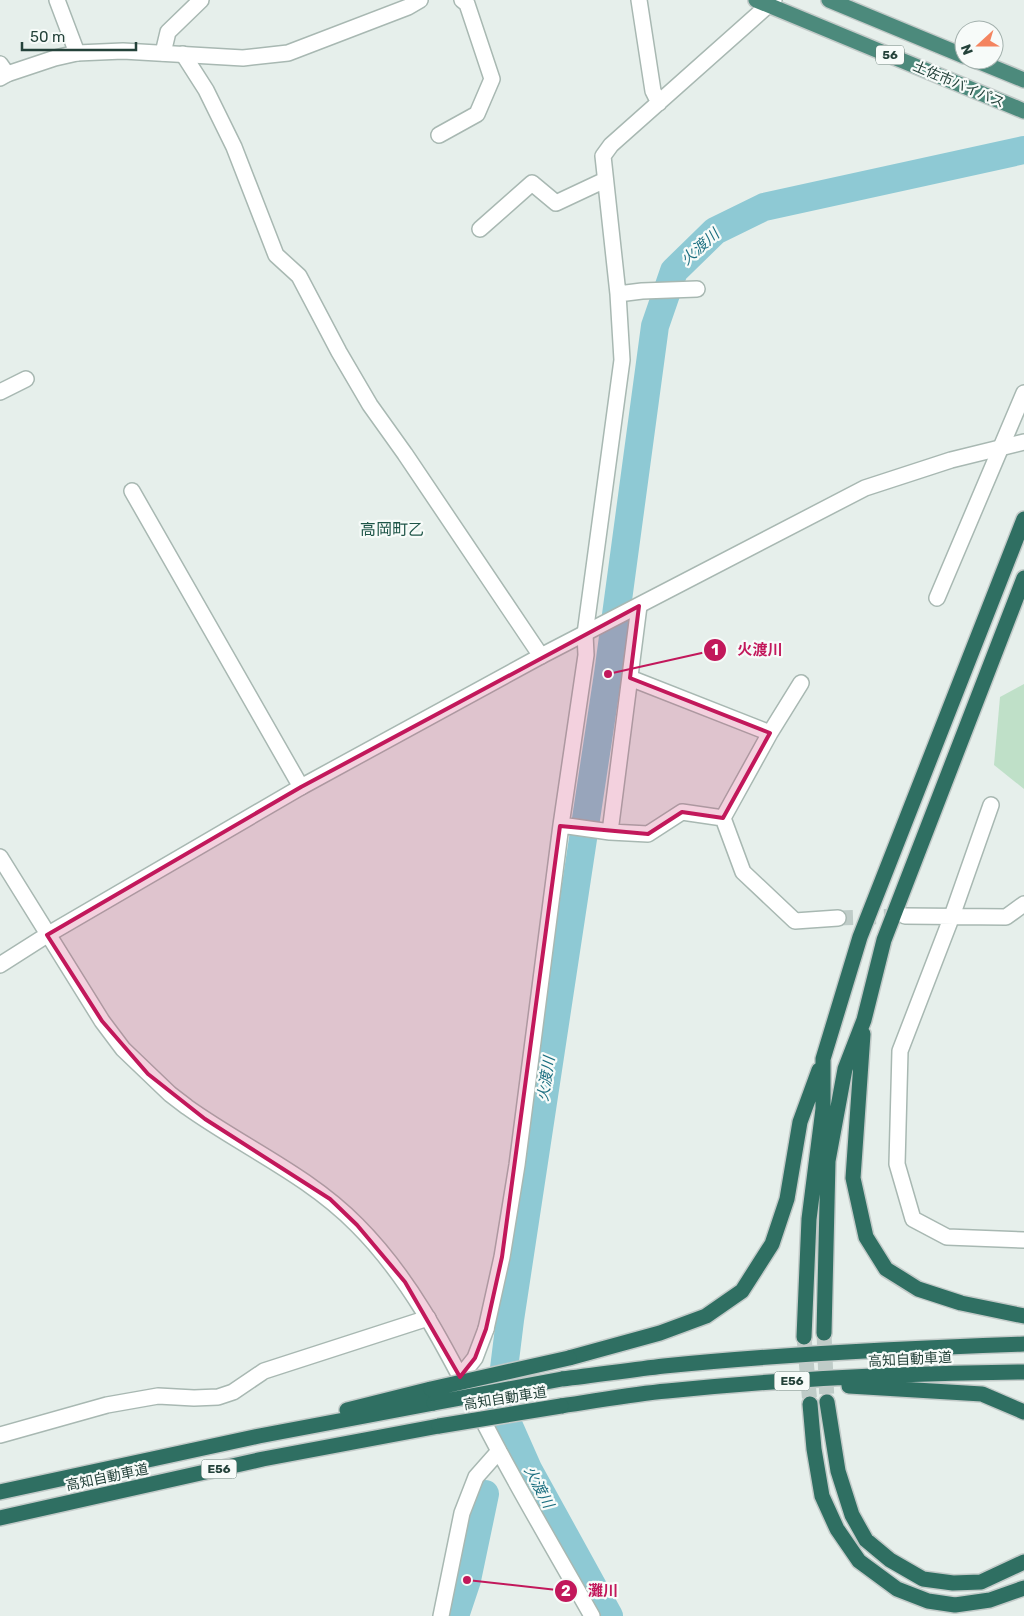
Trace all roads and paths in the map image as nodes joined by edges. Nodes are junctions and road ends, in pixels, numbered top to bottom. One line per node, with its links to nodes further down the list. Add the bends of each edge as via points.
1 (57, 0): 9 (street)
2 (201, 0): 10 (street, via 168,32)
3 (420, 0): 11 (street, via 288,53 243,58)
4 (462, 0): 17 (street, via 467,4 492,79 477,114)
5 (639, 0): 15 (street, via 653,92)
6 (829, 0): 8 (highway, 土佐市バイパス / 56)
7 (766, 2): 15 (street); 16 (highway, 土佐市バイパス / 56)
8 (954, 52)
9 (77, 53): 10 (street, via 123,50); 13 (street)
10 (163, 53): 11 (street)
11 (183, 54): 33 (street, via 206,90 234,147 276,255 299,276 370,405)
12 (999, 70): 14 (highway, 土佐市バイパス)
13 (2, 72)
14 (1024, 80)
15 (659, 103): 18 (street, via 610,145 603,156)
16 (1024, 111)
17 (439, 135)
18 (605, 180): 19 (street, via 556,203 532,183); 21 (street)
19 (480, 229)
20 (697, 289): 21 (street)
21 (618, 294): 32 (street, via 622,360)
22 (26, 379): 23 (street)
23 (0, 392)
24 (1024, 393): 26 (street)
25 (1024, 442): 26 (street)
26 (1000, 448): 30 (street); 31 (street, via 865,488)
27 (132, 491): 37 (street)
28 (1024, 519): 50 (highway, via 860,937)
29 (1024, 578): 49 (highway, via 884,940)
30 (938, 598)
31 (634, 609): 32 (street); 34 (street)
32 (588, 632): 33 (street); 40 (street)
33 (541, 656): 37 (street)
34 (630, 678): 36 (street); 41 (street)
35 (800, 683): 36 (street)
36 (770, 733): 39 (street)
37 (301, 787): 47 (street)
38 (991, 805): 45 (street)
39 (723, 818): 41 (street, via 682,812 648,834); 46 (street, via 743,872 795,921)
40 (565, 826): 41 (street); 58 (street, via 502,1257 486,1329 475,1358)
41 (605, 831)
42 (0, 857): 47 (street)
43 (1024, 904): 45 (street, via 1006,917)
44 (906, 916): 45 (street)
45 (952, 916): 51 (street, via 900,1051 897,1164 913,1219 948,1237)
46 (838, 918)
47 (47, 935): 48 (street); 53 (street, via 102,1021 124,1049 187,1107 330,1199 382,1252)
48 (0, 965)
49 (864, 1020): 52 (highway, via 853,1178 866,1237 886,1269 918,1289 961,1303); 54 (highway, via 845,1069 828,1161)
50 (823, 1059): 55 (highway, via 823,1109 809,1219); 60 (highway, bridge, via 800,1122 787,1199 772,1244 742,1290 706,1316 660,1333)
51 (1024, 1240)
52 (1024, 1316)
53 (428, 1318): 58 (street); 64 (street, via 264,1371 233,1392 218,1397 158,1396 107,1405)
54 (824, 1333)
55 (804, 1337)
56 (1024, 1344): 60 (highway, 高知自動車道 / E56, bridge, via 924,1347 663,1366)
57 (1024, 1372): 59 (highway, 高知自動車道 / E56, via 925,1373)
58 (460, 1377): 65 (street)
59 (787, 1382): 63 (highway, via 982,1394); 67 (highway, 高知自動車道 / E56, bridge, via 666,1391 439,1426 263,1459)
60 (433, 1396): 66 (highway, 高知自動車道 / E56, via 335,1413 259,1436)
61 (827, 1402): 68 (highway, via 838,1472 852,1515 866,1540 890,1560 923,1579 953,1584 981,1582)
62 (810, 1404): 69 (highway, via 822,1496 837,1529 859,1561 897,1589 928,1601 955,1606 990,1600)
63 (1024, 1412)
64 (0, 1435)
65 (499, 1451): 70 (street, via 476,1476 462,1513); 71 (street)
66 (0, 1492)
67 (0, 1518)
68 (1024, 1562)
69 (1024, 1588)
70 (441, 1616)
71 (592, 1616)

